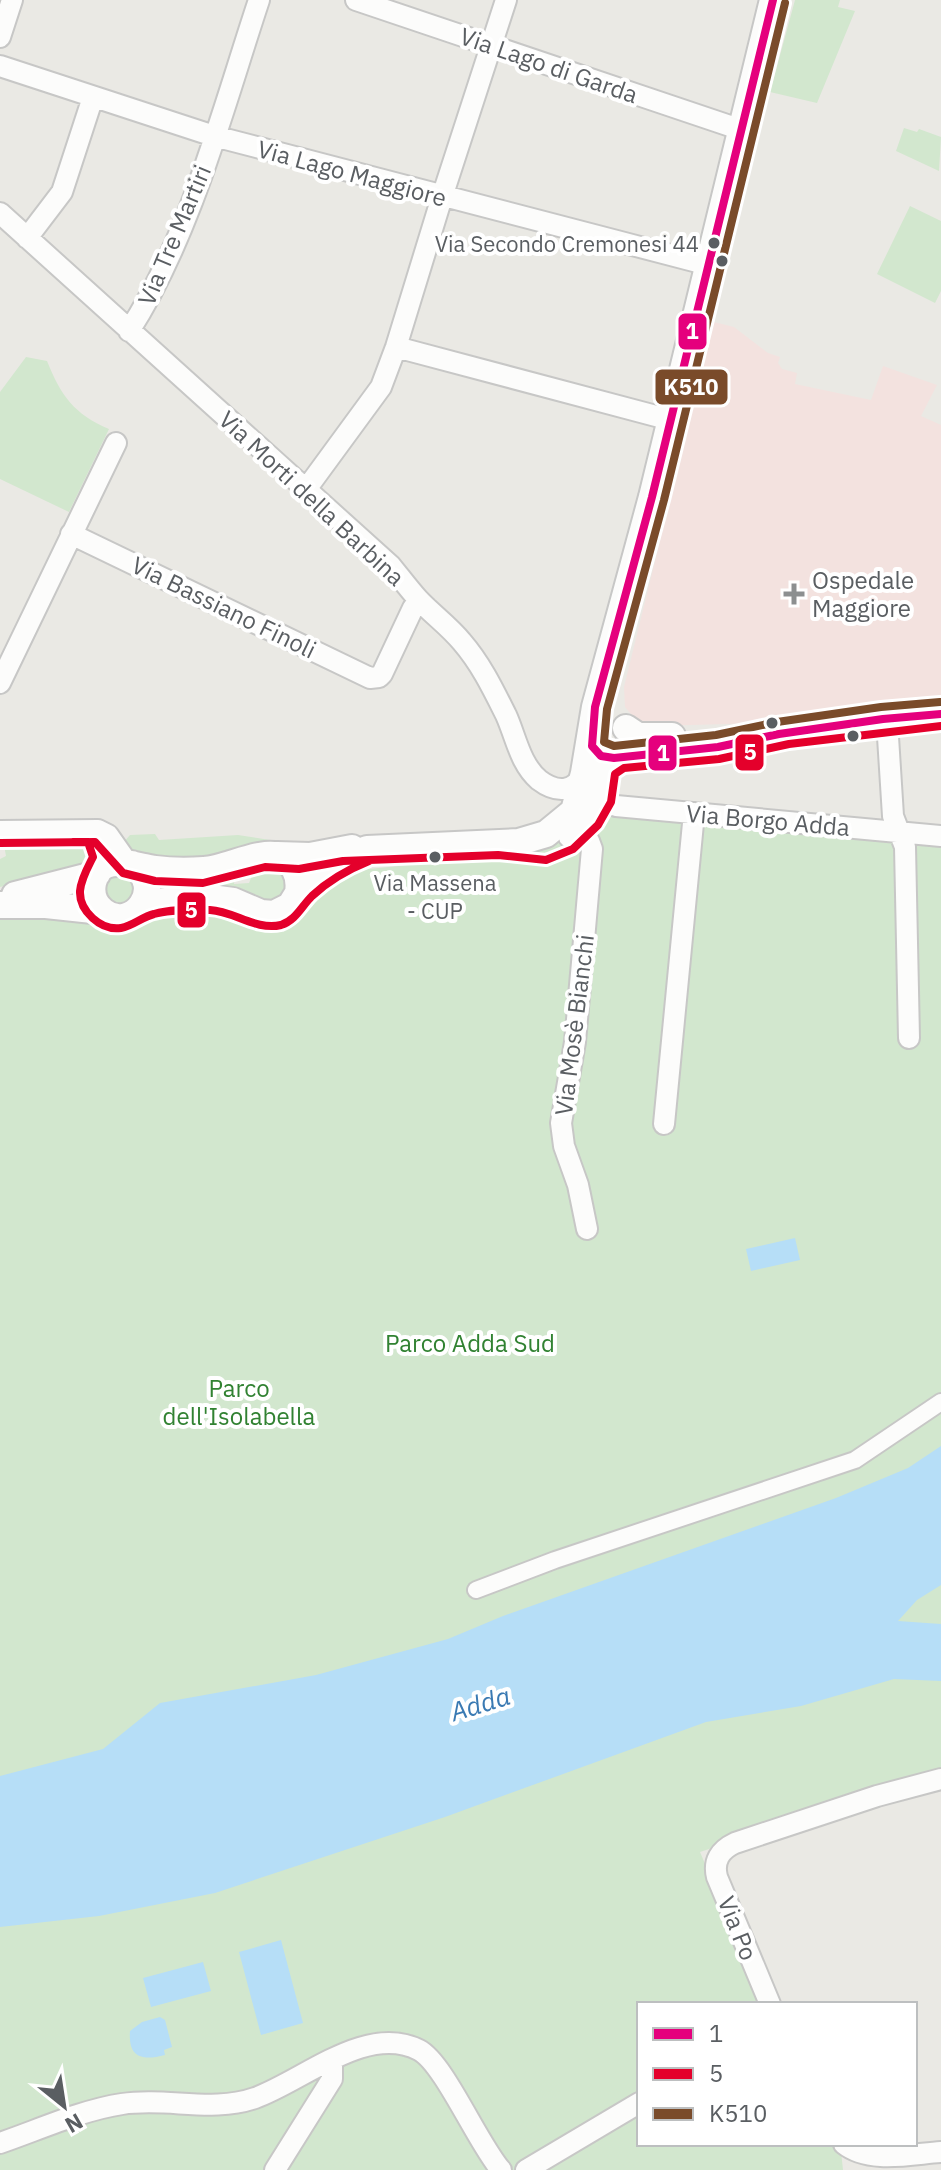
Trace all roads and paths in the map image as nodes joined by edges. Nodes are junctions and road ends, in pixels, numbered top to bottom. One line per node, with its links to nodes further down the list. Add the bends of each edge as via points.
1 (12, 0): 6 (street)
2 (259, 0): 11 (street, Via Tre Martiri)
3 (356, 0): 7 (street, Via Lago di Garda)
4 (506, 0): 7 (street)
5 (773, 0): 10 (street)
6 (0, 37)
7 (491, 46): 10 (street, Via Lago di Garda); 12 (street)
8 (0, 66): 9 (street, Via Lago Maggiore)
9 (93, 97): 11 (street, Via Lago Maggiore); 14 (street, via 62,192)
10 (742, 130): 15 (street)
11 (214, 136): 12 (street, Via Lago Maggiore); 16 (street, Via Tre Martiri, via 189,209)
12 (442, 197): 15 (street, Via Lago Maggiore); 17 (street)
13 (0, 213): 14 (street, Via Morti della Barbina)
14 (27, 238): 16 (street, Via Morti della Barbina)
15 (709, 265): 18 (street)
16 (129, 331): 20 (street, Via Morti della Barbina)
17 (396, 347): 18 (street); 20 (street, via 381,387)
18 (671, 420): 23 (street)
19 (116, 443): 21 (street)
20 (307, 488): 22 (street, Via Morti della Barbina, via 391,566)
21 (71, 534): 22 (street, Via Bassiano Finoli, via 370,678 382,674 413,608); 24 (street)
22 (426, 607): 31 (street, Via Morti della Barbina, via 485,672 532,773 547,785 566,790 578,782)
23 (604, 675): 27 (street, via 608,703); 29 (street)
24 (0, 683)
25 (941, 714): 26 (street)
26 (883, 719): 28 (street); 35 (street, via 893,816)
27 (624, 726): 28 (street, via 643,737); 29 (street, via 605,721); 30 (street, via 628,746)
28 (779, 734): 30 (street, via 718,747)
29 (591, 736): 30 (street, via 596,752); 31 (street)
30 (617, 757): 31 (street)
31 (592, 783): 32 (street, Via Borgo Adda, via 612,805); 37 (street, via 589,818); 38 (street, via 563,822 534,839)
32 (694, 813): 35 (street, Via Borgo Adda); 50 (street)
33 (93, 830): 34 (street); 41 (street, via 108,835); 42 (street, via 105,851)
34 (0, 831)
35 (900, 832): 36 (street, Via Borgo Adda); 49 (street, via 905,847)
36 (941, 836)
37 (569, 837): 38 (street, via 545,848); 51 (street, Via Mosè Bianchi, via 583,836 592,849 562,1134)
38 (498, 843): 39 (street)
39 (367, 849): 40 (street); 43 (street, via 334,865)
40 (265, 857): 41 (street, via 204,871); 43 (street, via 288,861 296,871); 47 (street, via 244,868 239,886)
41 (130, 863): 42 (street, via 115,862); 45 (street, via 147,882)
42 (98, 872): 44 (street); 48 (street, via 93,896)
43 (298, 893): 47 (street, via 280,912)
44 (0, 899)
45 (144, 904): 47 (street, via 218,899); 48 (street, via 124,916)
46 (0, 905): 48 (street)
47 (250, 908)
48 (102, 911)
49 (909, 1038)
50 (664, 1124)
51 (587, 1229)
52 (941, 1402): 53 (street, via 855,1460)
53 (476, 1590)
54 (941, 1779): 55 (street, Via Po, via 750,1839 728,1847 717,1858 716,1871)
55 (769, 2002)
56 (332, 2060): 58 (street, via 251,2100 121,2104); 61 (street, via 332,2079); 62 (street, via 377,2044 421,2051 436,2066)
57 (637, 2104): 63 (street)
58 (0, 2143)
59 (847, 2146): 60 (street, via 875,2155)
60 (941, 2152)
61 (275, 2170)
62 (501, 2170)
63 (526, 2170)

